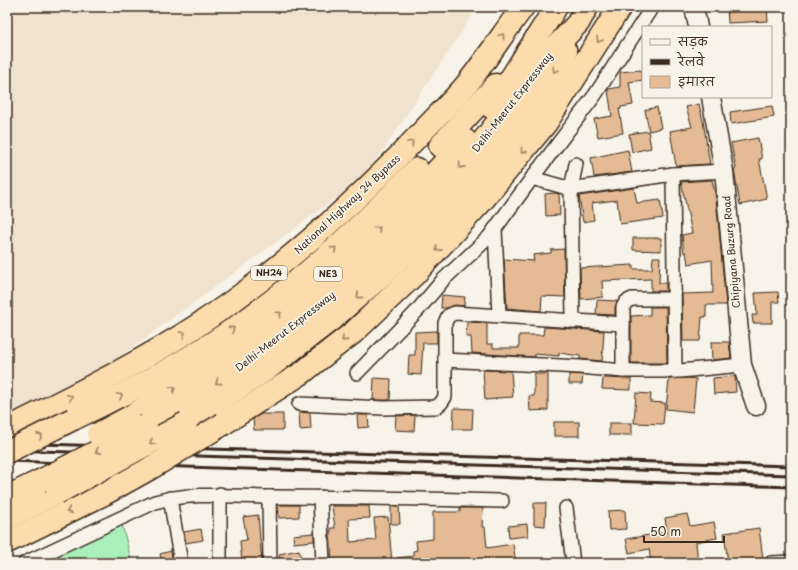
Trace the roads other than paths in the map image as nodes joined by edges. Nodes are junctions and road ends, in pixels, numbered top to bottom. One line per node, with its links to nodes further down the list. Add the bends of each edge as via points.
1 (523, 7): 27 (highway, National Highway 24 Bypass / NH24, one-way to 1, via 131,366 197,326 306,243 399,156 467,84)
2 (556, 7): 8 (highway, Delhi-Meerut Expressway, via 527,52)
3 (620, 7): 8 (highway, one-way to 8)
4 (652, 7): 13 (street, via 595,96)
5 (694, 7): 7 (street)
6 (583, 15): 8 (highway, Delhi-Meerut Expressway / NE3, one-way to 8, via 552,50)
7 (698, 26)
8 (521, 98): 28 (highway, one-way to 8, bridge, via 141,386 236,327 331,251 390,197 451,134); 30 (highway, Delhi-Meerut Expressway / NE3, bridge, via 475,128 403,206 340,264 268,323 207,366 137,422); 30 (highway, one-way to 30, bridge, via 495,155 442,217 388,270 332,319 267,369 186,423); 39 (highway, one-way to 39, bridge, via 482,201 414,275 354,332 302,373 161,462 104,494)
9 (711, 98): 11 (street, Chipiyana Buzurg Road)
10 (576, 164): 14 (street)
11 (724, 171): 12 (street); 21 (street, Chipiyana Buzurg Road)
12 (673, 174): 14 (street); 16 (street)
13 (532, 178): 14 (street); 15 (street)
14 (571, 189): 18 (street)
15 (495, 229): 17 (street); 24 (street, via 480,247 443,280)
16 (674, 299): 19 (street, via 632,299 623,307); 23 (street)
17 (499, 315): 18 (street); 20 (street, via 455,313 448,316 445,323)
18 (573, 321): 19 (street)
19 (623, 324): 22 (street)
20 (445, 360): 22 (street); 25 (street, via 444,397 436,407 383,408)
21 (742, 365): 23 (street); 26 (street, Chipiyana Buzurg Road)
22 (623, 371): 23 (street)
23 (675, 371)
24 (357, 373)
25 (299, 404)
26 (756, 406)
27 (7, 429)
28 (7, 452)
29 (7, 481): 30 (highway, Delhi-Meerut Expressway / NE3)
30 (42, 481): 34 (highway, Delhi-Meerut Expressway / NE3); 38 (highway)
31 (220, 494): 32 (street); 35 (street); 43 (street)
32 (269, 497): 33 (street); 44 (street)
33 (320, 497): 36 (street); 45 (street)
34 (7, 498)
35 (170, 498): 41 (street, via 154,502); 42 (street)
36 (502, 501)
37 (566, 508): 46 (street)
38 (7, 518)
39 (7, 542)
40 (791, 562): 48 (street)
41 (24, 563)
42 (181, 563)
43 (220, 563)
44 (270, 563)
45 (323, 563)
46 (573, 563)
47 (771, 563): 48 (street)
48 (775, 563)

